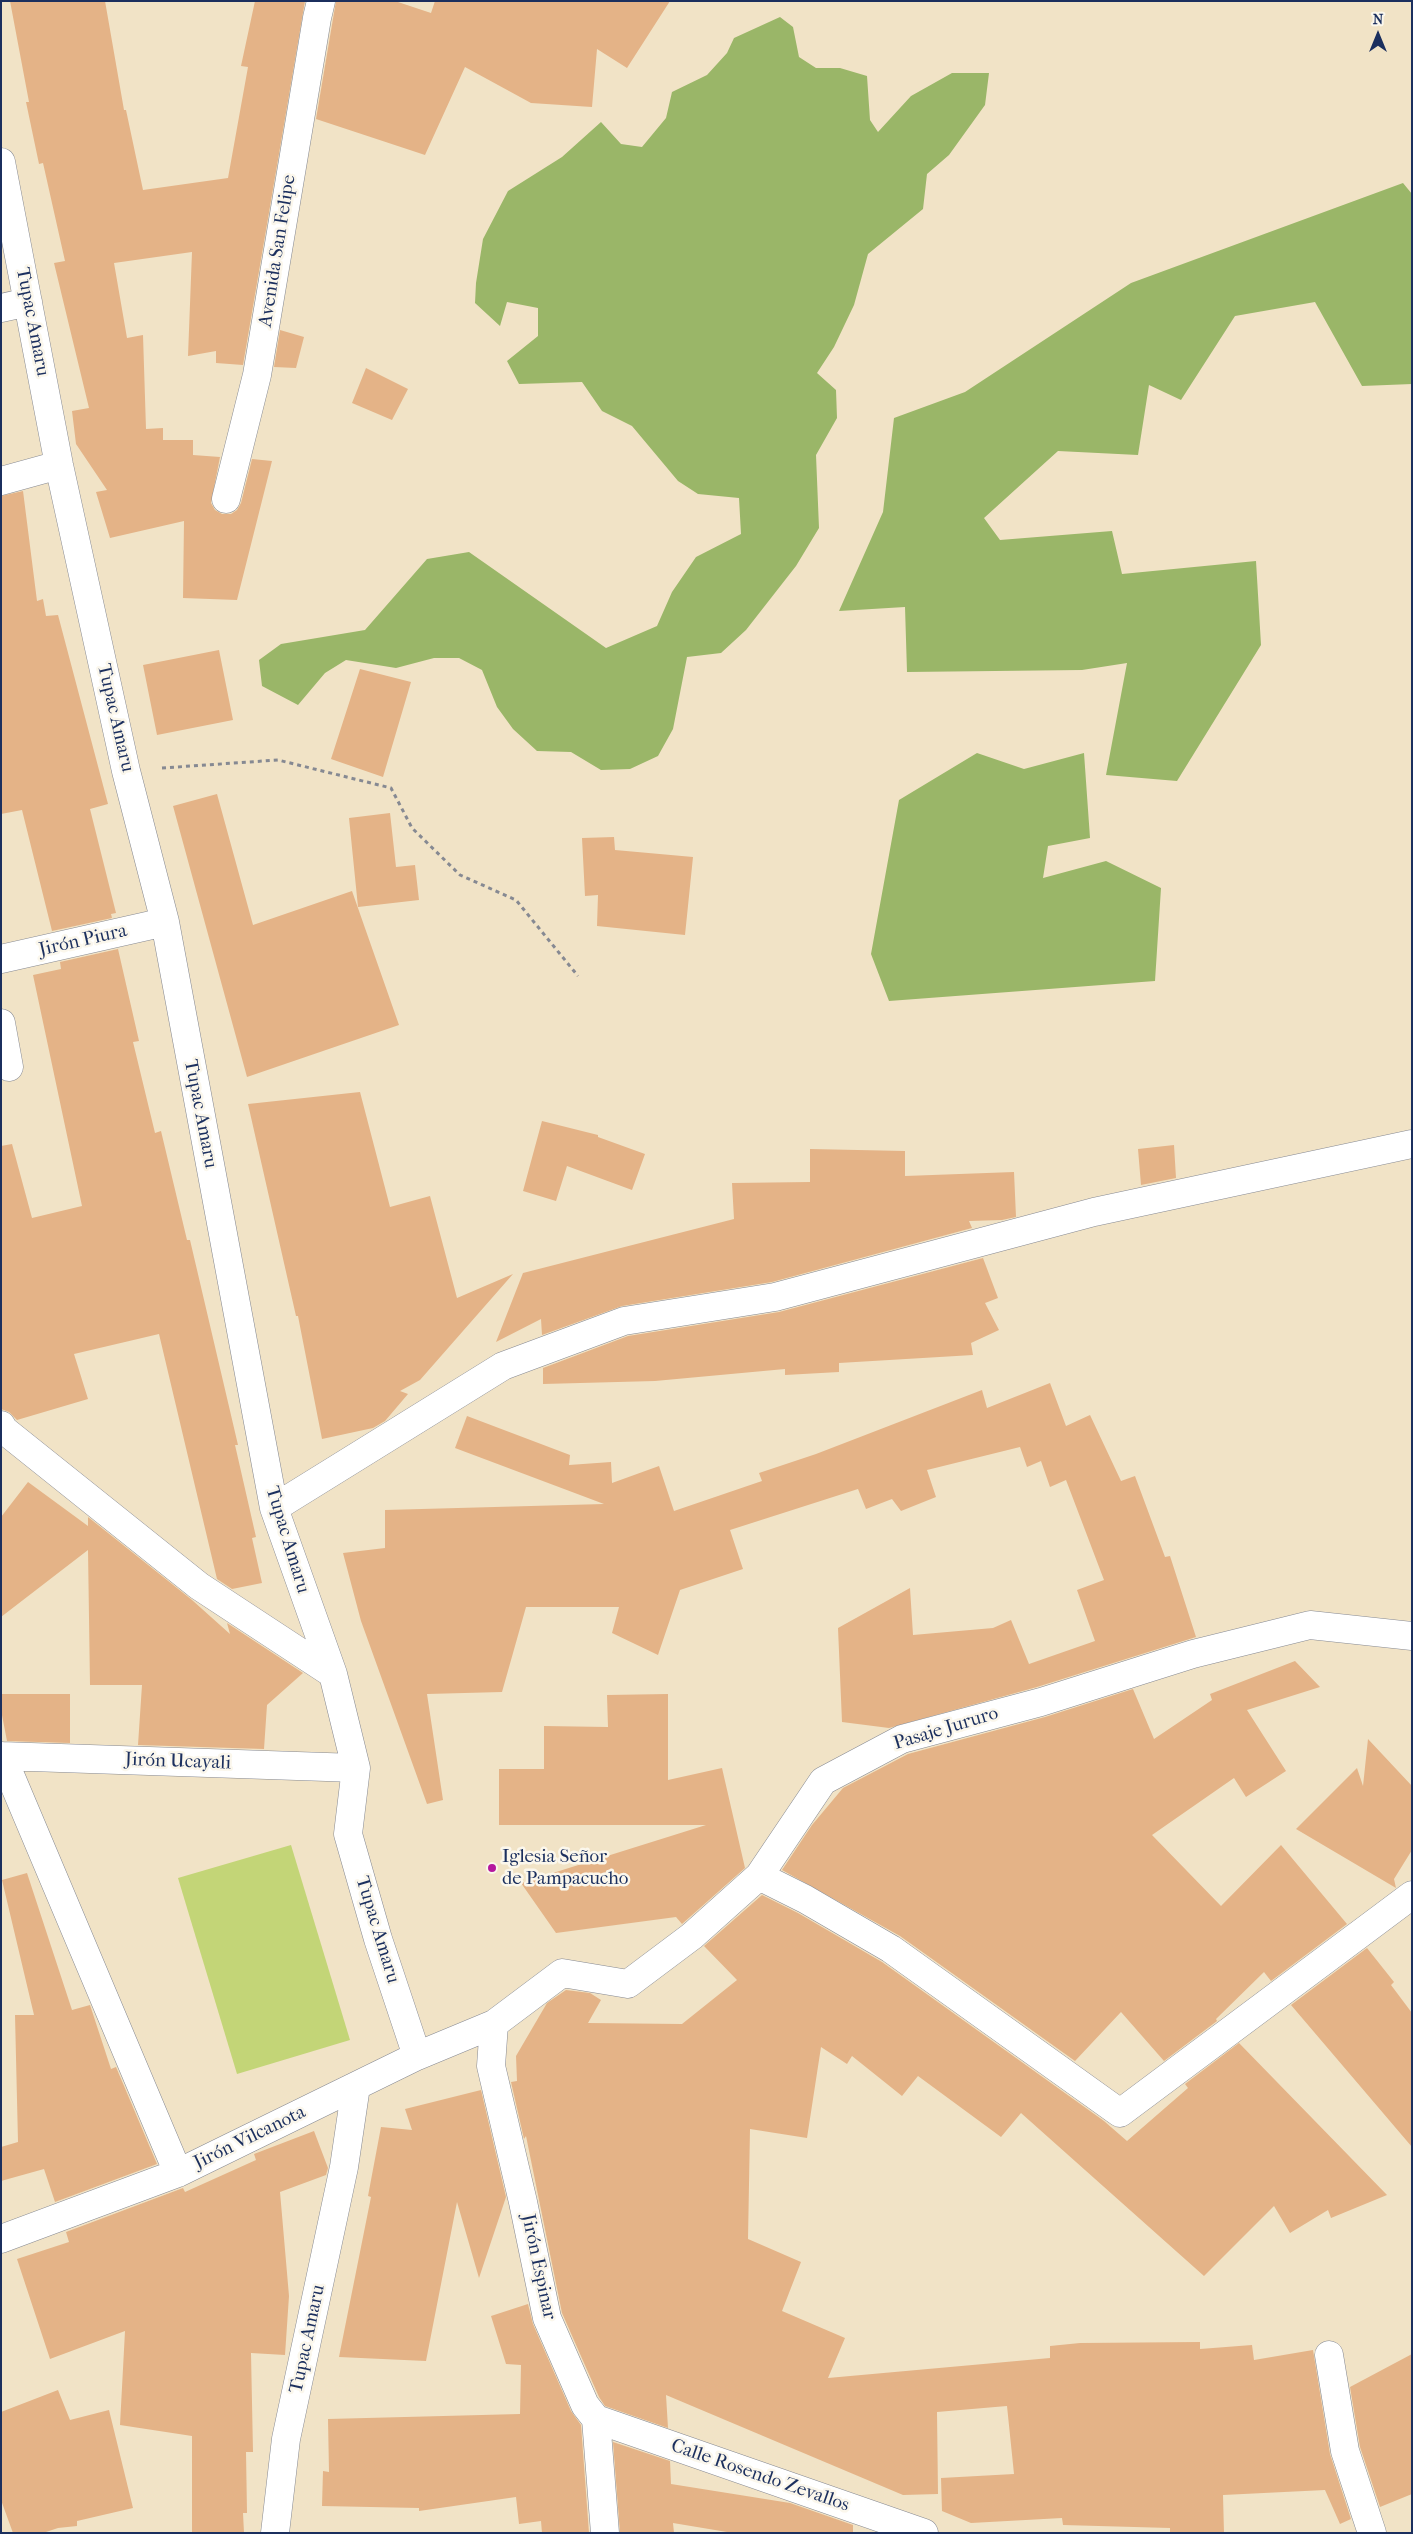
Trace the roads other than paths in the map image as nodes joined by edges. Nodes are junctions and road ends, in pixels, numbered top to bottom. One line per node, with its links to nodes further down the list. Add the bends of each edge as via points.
1 (321, 1): 7 (street, Avenida San Felipe, via 257,375)
2 (1, 162): 3 (street, Tupac Amaru)
3 (28, 302): 4 (street); 5 (street, Tupac Amaru)
4 (1, 308)
5 (59, 465): 6 (street); 8 (street, Tupac Amaru, via 126,771)
6 (1, 481)
7 (226, 499)
8 (165, 922): 9 (street, Jirón Piura); 14 (street, Tupac Amaru)
9 (1, 959)
10 (1, 1023): 11 (street)
11 (8, 1067)
12 (1412, 1144): 14 (street, via 1094,1212 775,1297 624,1322 503,1366)
13 (1, 1425): 16 (street, via 199,1586)
14 (274, 1508): 16 (street, Tupac Amaru)
15 (1412, 1636): 19 (street, Pasaje Jururo, via 1310,1625 1193,1654 1040,1702 902,1739 823,1781)
16 (333, 1674): 18 (street, Tupac Amaru)
17 (2, 1756): 18 (street, Jirón Ucayali); 24 (street)
18 (356, 1768): 22 (street, Tupac Amaru, via 348,1834 378,1939)
19 (759, 1876): 20 (street, via 891,1949 1120,2113); 21 (street, Pasaje Jururo, via 692,1936 628,1984 562,1973)
20 (1412, 1895)
21 (494, 2024): 22 (street, Jirón Vilcanota); 27 (street, Jirón Espinar, via 491,2066 524,2202 547,2318 584,2404)
22 (417, 2056): 23 (street, Jirón Vilcanota)
23 (356, 2086): 24 (street, Jirón Vilcanota); 28 (street, Tupac Amaru, via 344,2167 286,2439)
24 (178, 2173): 25 (street, Jirón Vilcanota)
25 (1, 2239)
26 (1328, 2355): 31 (street, via 1345,2451)
27 (596, 2420): 29 (street, Jirón Espinar); 30 (street, Calle Rosendo Zevallos)
28 (275, 2533)
29 (605, 2533)
30 (924, 2533)
31 (1372, 2533)

